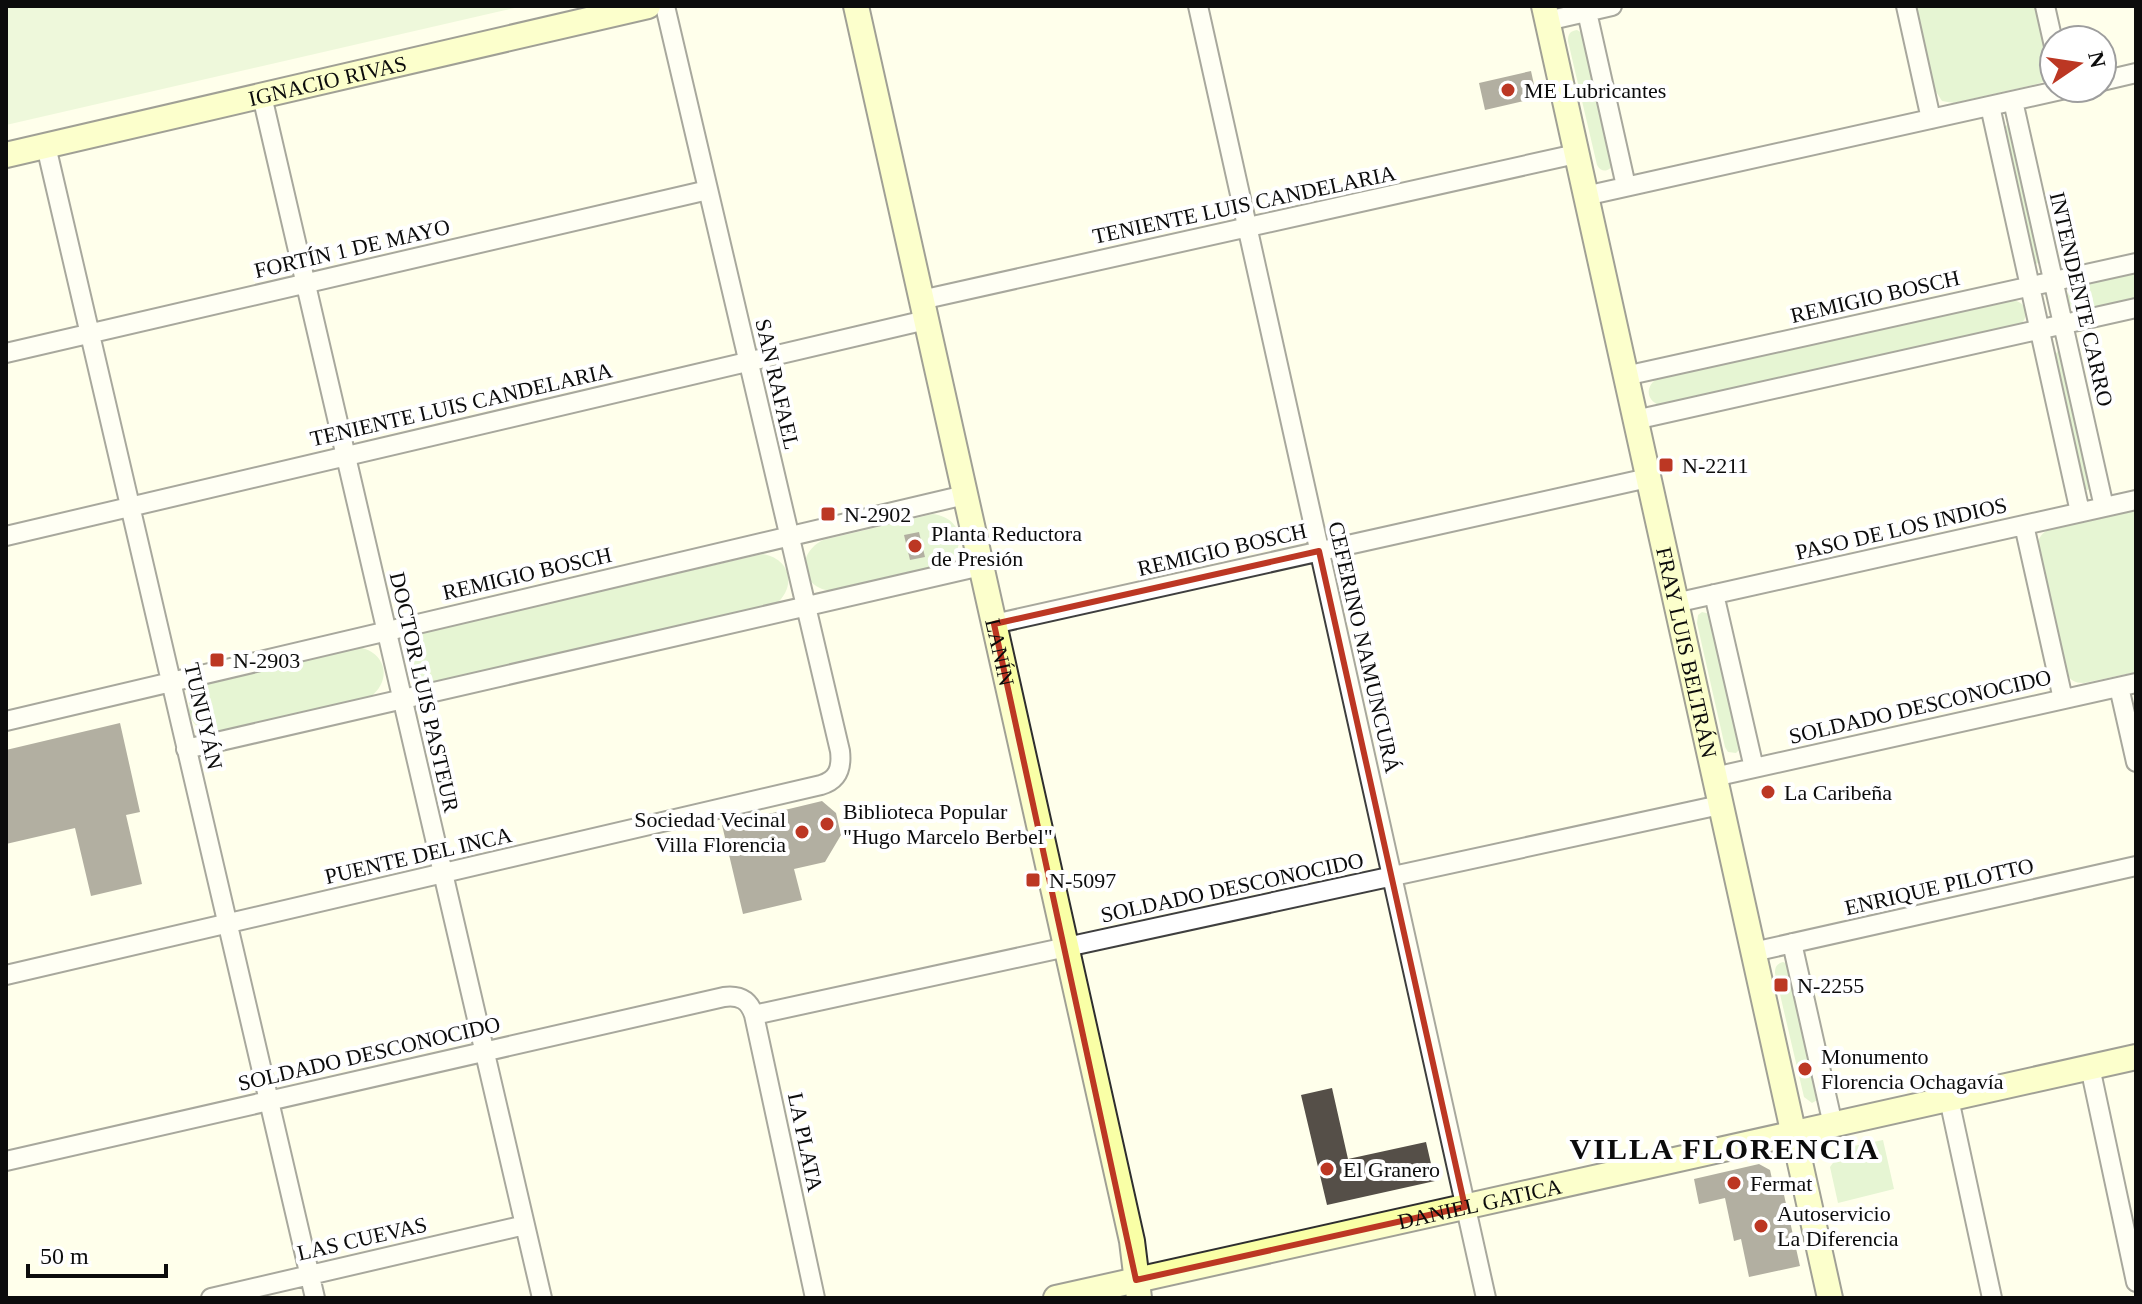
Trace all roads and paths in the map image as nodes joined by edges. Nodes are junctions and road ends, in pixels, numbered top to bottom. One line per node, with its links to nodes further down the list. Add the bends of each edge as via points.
1 (648, 6): 10 (street, IGNACIO RIVAS)
2 (665, 6): 18 (street, SAN RAFAEL)
3 (856, 6): 26 (street, LANÍN)
4 (1198, 6): 20 (street, CEFERINO NAMUNCURÁ)
5 (1612, 6): 7 (street)
6 (1906, 6): 13 (street)
7 (1587, 12): 8 (street); 17 (street)
8 (1545, 13): 15 (street, FRAY LUIS BELTRÁN)
9 (2038, 95): 11 (street)
10 (262, 96): 14 (street, IGNACIO RIVAS); 23 (street, DOCTOR LUIS PASTEUR)
11 (2013, 101): 12 (street); 22 (street, INTENDENTE CARRO)
12 (1990, 106): 13 (street); 24 (street)
13 (1931, 119): 17 (street)
14 (46, 146): 16 (street, IGNACIO RIVAS); 29 (street, TUNUYÁN)
15 (1576, 154): 19 (street, FRAY LUIS BELTRÁN); 20 (street, TENIENTE LUIS CANDELARIA)
16 (6, 155)
17 (1626, 186): 19 (street)
18 (708, 190): 23 (street, FORTÍN 1 DE MAYO); 31 (street, SAN RAFAEL)
19 (1585, 196): 32 (street, FRAY LUIS BELTRÁN)
20 (1247, 227): 26 (street, TENIENTE LUIS CANDELARIA); 44 (street, CEFERINO NAMUNCURÁ)
21 (2136, 263): 22 (street, REMIGIO BOSCH)
22 (2054, 281): 24 (street, REMIGIO BOSCH); 27 (street, INTENDENTE CARRO)
23 (306, 283): 29 (street, FORTÍN 1 DE MAYO); 34 (street, DOCTOR LUIS PASTEUR)
24 (2030, 286): 28 (street); 32 (street, REMIGIO BOSCH)
25 (2136, 308): 27 (street)
26 (924, 310): 31 (street, TENIENTE LUIS CANDELARIA); 36 (street, LANÍN)
27 (2063, 324): 28 (street); 39 (street, INTENDENTE CARRO)
28 (2039, 329): 33 (street); 40 (street)
29 (89, 333): 30 (street, FORTÍN 1 DE MAYO); 38 (street, TUNUYÁN)
30 (6, 353)
31 (748, 362): 34 (street, TENIENTE LUIS CANDELARIA); 43 (street, SAN RAFAEL)
32 (1625, 376): 33 (street, FRAY LUIS BELTRÁN)
33 (1635, 420): 35 (street, FRAY LUIS BELTRÁN)
34 (346, 456): 38 (street, TENIENTE LUIS CANDELARIA); 50 (street, DOCTOR LUIS PASTEUR)
35 (1648, 478): 44 (street, REMIGIO BOSCH); 47 (street, FRAY LUIS BELTRÁN)
36 (965, 495): 43 (street, REMIGIO BOSCH); 45 (street, LANÍN)
37 (2136, 500): 39 (street, PASO DE LOS INDIOS)
38 (130, 507): 42 (street, TENIENTE LUIS CANDELARIA); 51 (street, TUNUYÁN)
39 (2104, 507): 40 (street, PASO DE LOS INDIOS)
40 (2080, 512): 41 (street, PASO DE LOS INDIOS)
41 (2024, 525): 46 (street, PASO DE LOS INDIOS); 53 (street)
42 (6, 536)
43 (789, 536): 48 (street, SAN RAFAEL); 50 (street, REMIGIO BOSCH)
44 (1319, 551): 49 (street, REMIGIO BOSCH); 64 (street, CEFERINO NAMUNCURÁ)
45 (981, 566): 48 (street); 49 (street, LANÍN)
46 (1714, 594): 47 (street, PASO DE LOS INDIOS); 58 (street, FRAY LUIS BELTRÁN)
47 (1675, 603): 60 (street, FRAY LUIS BELTRÁN)
48 (806, 606): 54 (street); 59 (street, SAN RAFAEL, via 840,751)
49 (994, 624): 67 (street, LANÍN)
50 (387, 631): 51 (street, REMIGIO BOSCH); 54 (street, DOCTOR LUIS PASTEUR)
51 (171, 682): 55 (street, REMIGIO BOSCH); 56 (street, TUNUYÁN)
52 (2128, 685): 53 (street, SOLDADO DESCONOCIDO); 57 (street)
53 (2063, 699): 58 (street, SOLDADO DESCONOCIDO)
54 (402, 700): 56 (street); 63 (street, DOCTOR LUIS PASTEUR)
55 (6, 721)
56 (186, 749): 65 (street, TUNUYÁN)
57 (2136, 762)
58 (1754, 768): 60 (street, SOLDADO DESCONOCIDO)
59 (838, 774): 63 (street, PUENTE DEL INCA, via 821,785)
60 (1714, 777): 61 (street, FRAY LUIS BELTRÁN)
61 (1720, 805): 64 (street, SOLDADO DESCONOCIDO); 68 (street, FRAY LUIS BELTRÁN)
62 (2136, 866): 66 (street, ENRIQUE PILOTTO)
63 (443, 874): 65 (street, PUENTE DEL INCA); 72 (street, DOCTOR LUIS PASTEUR)
64 (1392, 876): 67 (street, SOLDADO DESCONOCIDO); 80 (street, CEFERINO NAMUNCURÁ)
65 (227, 924): 69 (street, PUENTE DEL INCA); 76 (street, TUNUYÁN)
66 (1792, 943): 68 (street, ENRIQUE PILOTTO); 77 (street)
67 (1066, 948): 71 (street, SOLDADO DESCONOCIDO); 84 (street, LANÍN, via 1132,1241)
68 (1753, 952): 78 (street, FRAY LUIS BELTRÁN)
69 (6, 975)
70 (743, 999): 71 (street, LA PLATA); 72 (street, SOLDADO DESCONOCIDO, via 724,997)
71 (754, 1015): 88 (street, LA PLATA)
72 (484, 1052): 76 (street, SOLDADO DESCONOCIDO); 81 (street, DOCTOR LUIS PASTEUR)
73 (2136, 1057): 74 (street, DANIEL GATICA)
74 (2090, 1067): 75 (street, DANIEL GATICA); 83 (street)
75 (1949, 1099): 77 (street, DANIEL GATICA); 92 (street)
76 (269, 1101): 79 (street, SOLDADO DESCONOCIDO); 82 (street, TUNUYÁN)
77 (1833, 1125): 78 (street, DANIEL GATICA)
78 (1793, 1133): 80 (street, DANIEL GATICA); 91 (street, FRAY LUIS BELTRÁN)
79 (6, 1161)
80 (1465, 1207): 84 (street, DANIEL GATICA); 90 (street, CEFERINO NAMUNCURÁ)
81 (525, 1225): 82 (street, LAS CUEVAS); 87 (street, DOCTOR LUIS PASTEUR)
82 (310, 1275): 85 (street, LAS CUEVAS); 86 (street, TUNUYÁN)
83 (2136, 1282)
84 (1138, 1289): 89 (street, DANIEL GATICA)
85 (211, 1298)
86 (315, 1298)
87 (542, 1298)
88 (815, 1298)
89 (1056, 1298)
90 (1486, 1298)
91 (1830, 1298)
92 (1992, 1298)

